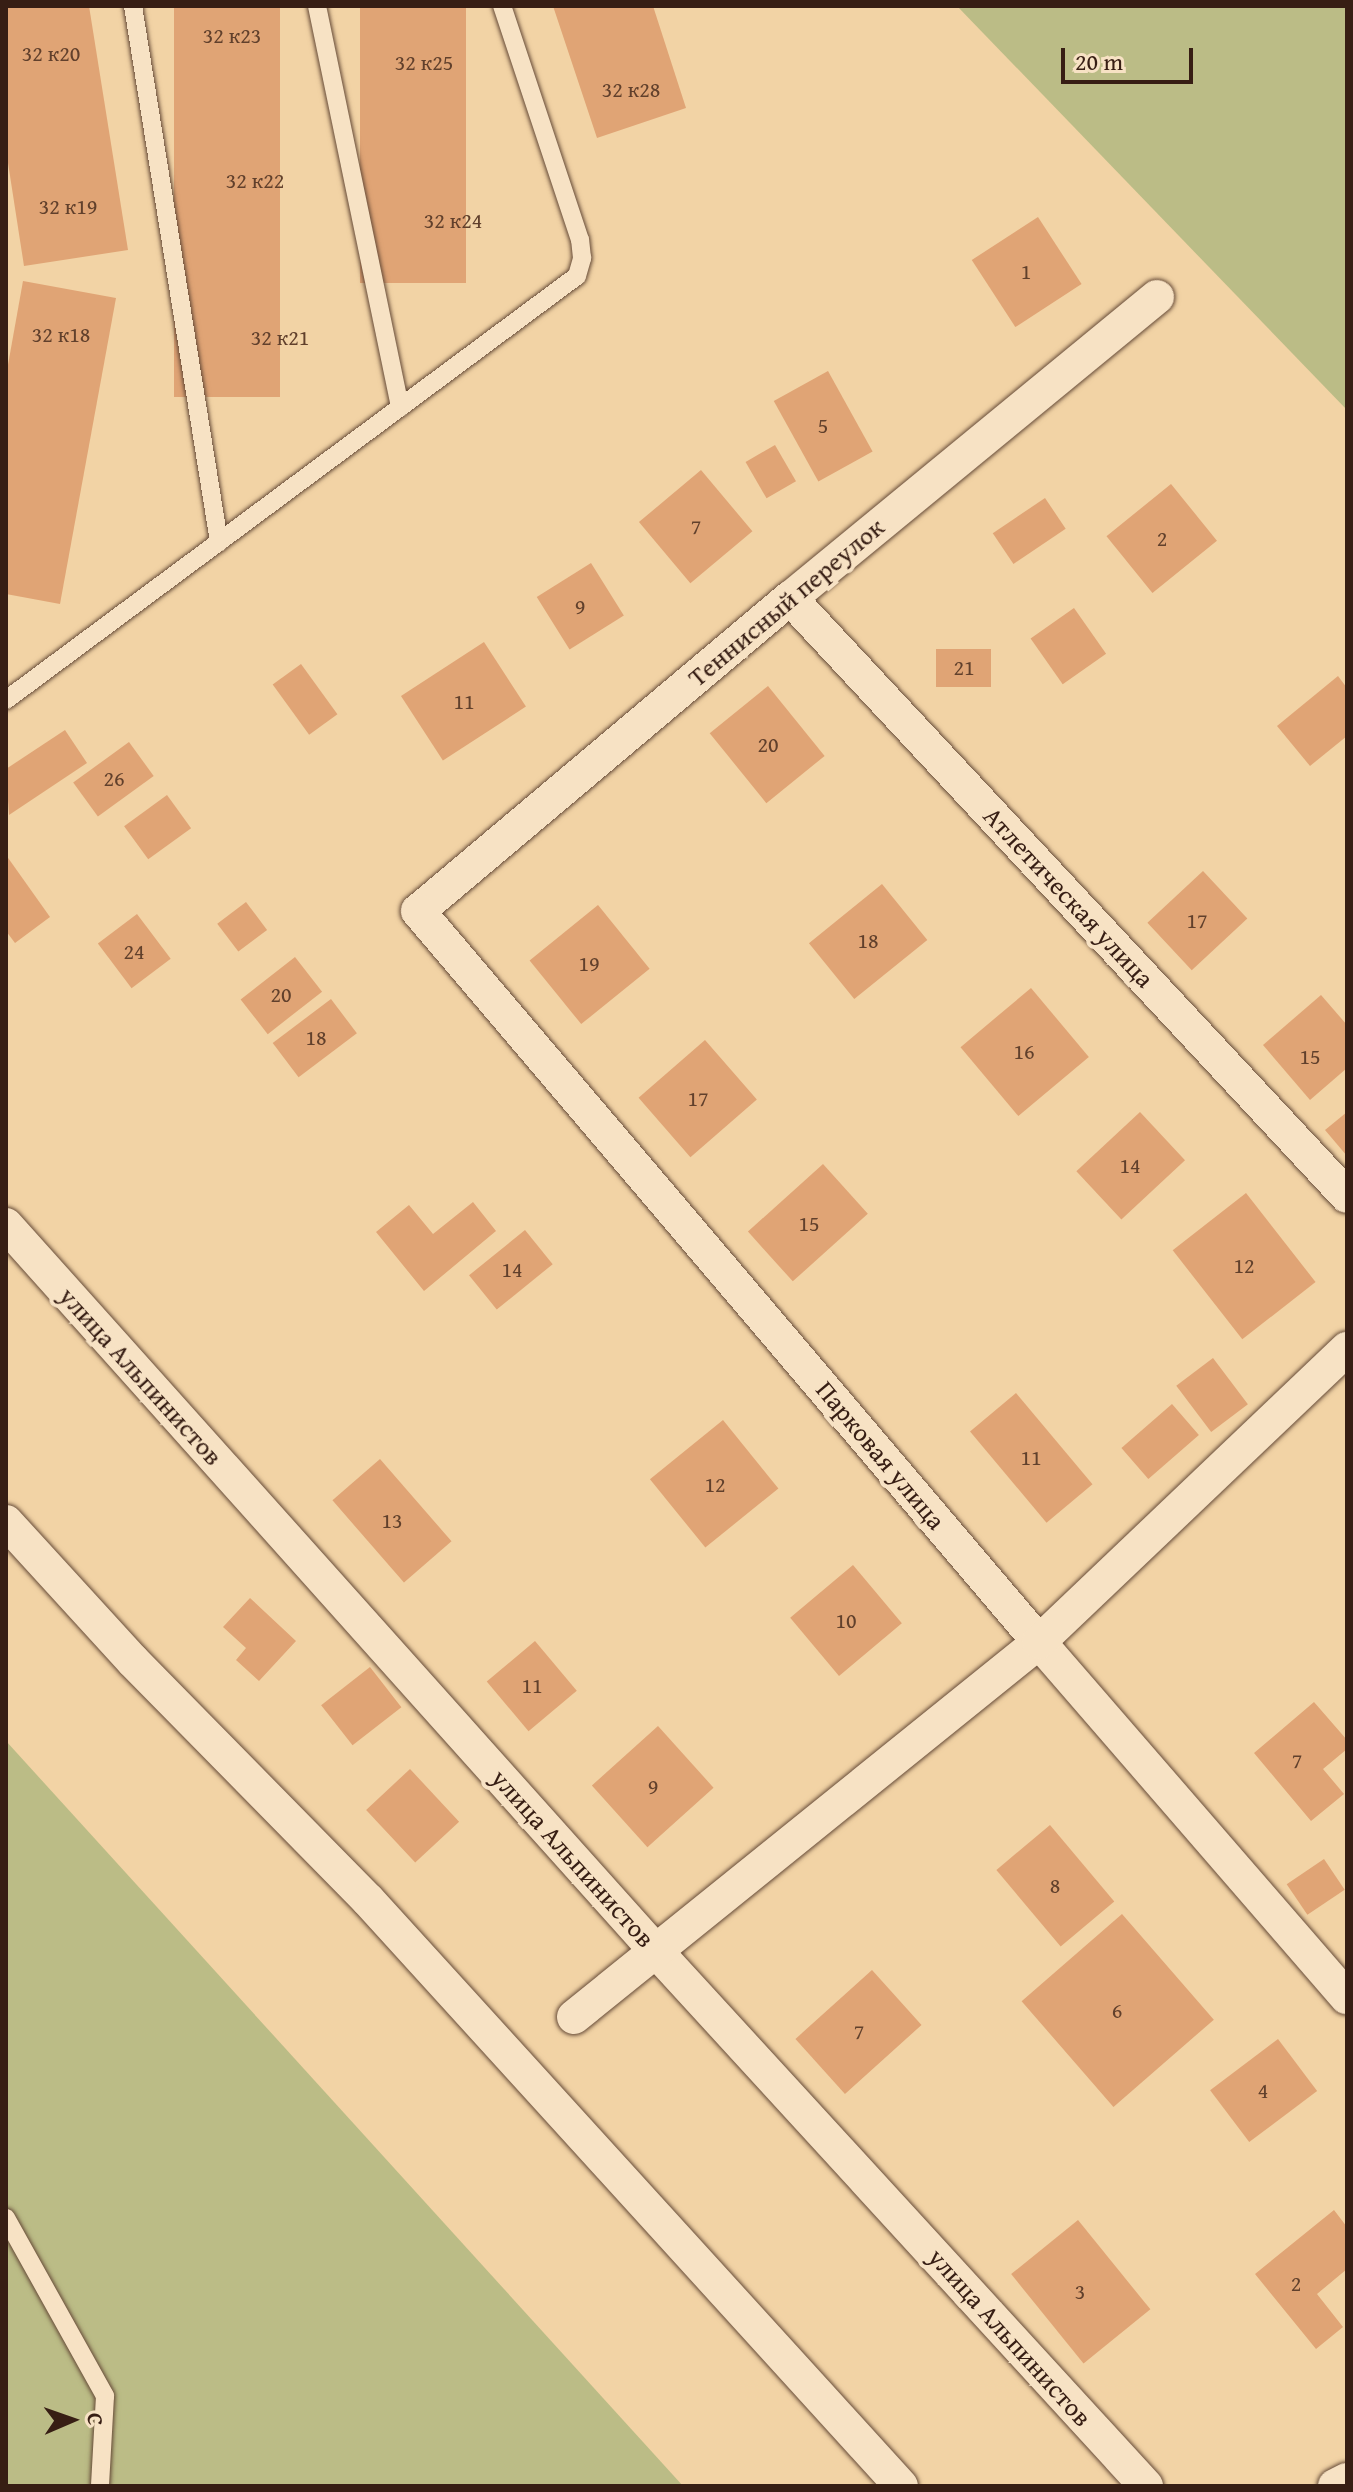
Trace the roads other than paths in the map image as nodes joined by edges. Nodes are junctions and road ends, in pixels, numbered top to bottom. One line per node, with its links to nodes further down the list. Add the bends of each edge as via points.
1 (133, 6): 6 (lane)
2 (317, 6): 5 (lane)
3 (502, 6): 5 (lane, via 582,258 577,276)
4 (1157, 297): 7 (street, Теннисный переулок)
5 (400, 408): 6 (lane)
6 (219, 542): 8 (lane)
7 (790, 598): 9 (street, Теннисный переулок); 10 (street, Атлетическая улица)
8 (6, 700)
9 (418, 911): 14 (street, Парковая улица)
10 (1347, 1196)
11 (6, 1225): 15 (street, улица Альпинистов)
12 (1347, 1349): 14 (street)
13 (6, 1522): 21 (street, via 133,1661 368,1900)
14 (1039, 1642): 15 (street); 16 (street, Парковая улица)
15 (655, 1950): 17 (street); 22 (street, улица Альпинистов)
16 (1347, 1997)
17 (574, 2017)
18 (6, 2218): 20 (lane, via 105,2396)
19 (1347, 2480): 23 (street)
20 (100, 2486)
21 (901, 2486)
22 (1146, 2486)
23 (1335, 2486)

